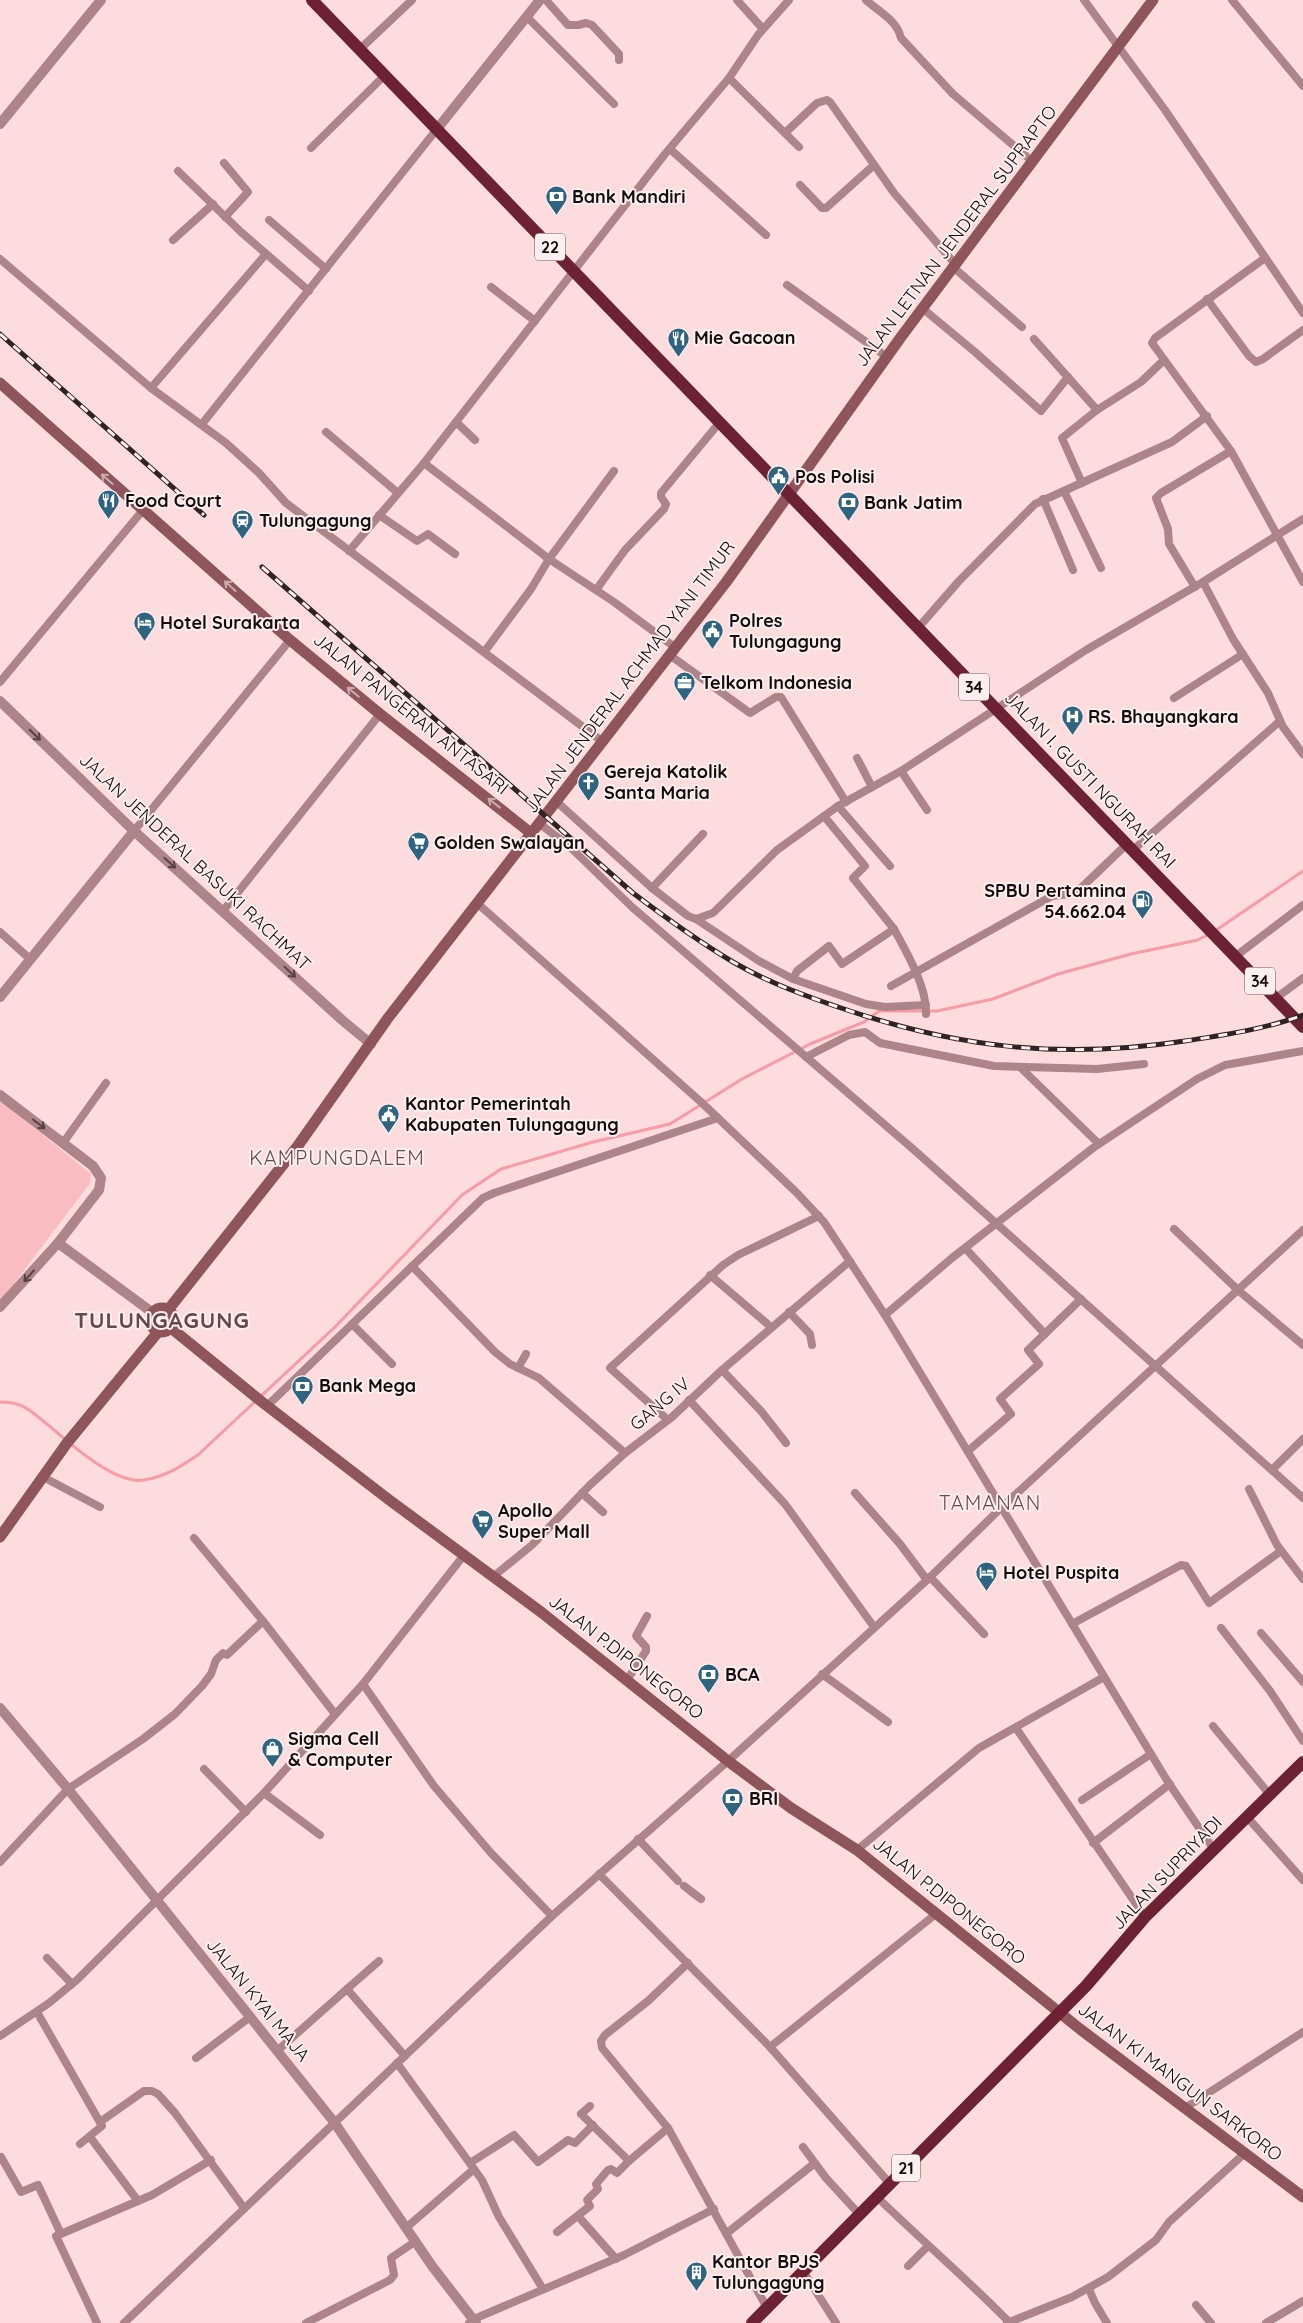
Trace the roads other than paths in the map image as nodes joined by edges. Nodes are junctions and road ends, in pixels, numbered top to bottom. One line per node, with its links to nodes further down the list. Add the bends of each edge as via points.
1 (101, 0): 21 (street)
2 (312, 0): 15 (highway, 22)
3 (412, 0): 15 (street)
4 (540, 0): 12 (street)
5 (546, 0): 16 (street, via 568,25 592,25 619,54)
6 (737, 0): 13 (street)
7 (789, 0): 13 (street)
8 (866, 0): 27 (street, via 899,29 901,38 953,94)
9 (1084, 0): 14 (street)
10 (1153, 0): 14 (main road, JALAN LETNAN JENDERAL SUPRAPTO)
11 (1232, 0): 19 (street)
12 (527, 17): 20 (street); 22 (street)
13 (763, 29): 18 (street)
14 (1120, 47): 27 (main road, JALAN LETNAN JENDERAL SUPRAPTO); 38 (street)
15 (360, 50): 17 (highway, 22)
16 (619, 60)
17 (385, 75): 22 (highway, 22); 25 (street)
18 (729, 78): 23 (street); 26 (street)
19 (1303, 86)
20 (614, 104)
21 (0, 124)
22 (437, 129): 41 (street); 42 (highway, 22)
23 (785, 133): 24 (street); 29 (street, via 817,103 826,100)
24 (799, 147)
25 (311, 148)
26 (670, 149): 35 (street); 42 (street)
27 (1034, 162): 40 (main road, JALAN LETNAN JENDERAL SUPRAPTO)
28 (224, 163): 33 (street, via 248,192)
29 (874, 165): 31 (street, via 826,208 822,208); 40 (street)
30 (178, 171): 32 (street)
31 (800, 185)
32 (213, 204): 33 (street); 36 (street)
33 (225, 217): 37 (street)
34 (269, 220): 41 (street)
35 (766, 235)
36 (173, 240)
37 (266, 254): 45 (street); 57 (street)
38 (1265, 258): 46 (street); 48 (street)
39 (0, 259): 57 (street)
40 (954, 266): 47 (main road, JALAN LETNAN JENDERAL SUPRAPTO); 50 (street)
41 (326, 269): 45 (street)
42 (575, 273): 49 (street); 61 (highway, 22)
43 (787, 284): 53 (street)
44 (491, 287): 49 (street)
45 (309, 291): 62 (street)
46 (1208, 299): 51 (street, via 1256,362); 54 (street, via 1153,341 1153,346)
47 (922, 308): 53 (main road, JALAN LETNAN JENDERAL SUPRAPTO); 55 (street, via 1040,411)
48 (1303, 313)
49 (536, 321): 60 (street)
50 (1022, 327)
51 (1303, 330)
52 (1034, 339): 55 (street)
53 (887, 357): 71 (main road, JALAN LETNAN JENDERAL SUPRAPTO)
54 (1164, 360): 58 (street, via 1141,382); 59 (street)
55 (1068, 378): 58 (street)
56 (0, 382): 73 (main road, JALAN PANGERAN ANTASARI, one-way to 56)
57 (151, 388): 62 (street)
58 (1097, 410): 68 (street, via 1061,440)
59 (1207, 416): 65 (street); 68 (street, via 1172,442)
60 (456, 422): 64 (street); 66 (street)
61 (720, 422): 71 (highway, 22); 85 (street, via 661,493 666,502 664,509 625,550)
62 (202, 424): 77 (street, via 259,473 286,503)
63 (326, 432): 70 (street)
64 (475, 440)
65 (1231, 450): 76 (street); 84 (street, via 1156,498 1168,529 1169,544)
66 (424, 463): 70 (street); 79 (street)
67 (614, 471): 79 (street)
68 (1082, 483): 69 (street)
69 (1064, 491): 72 (street); 80 (street)
70 (398, 493): 74 (street)
71 (789, 494): 86 (highway, JALAN I. GUSTI NGURAH RAI / 34); 89 (main road, JALAN JENDERAL ACHMAD YANI TIMUR)
72 (1043, 499): 81 (street); 86 (street, via 1025,513 959,581)
73 (143, 510): 87 (main road, JALAN PANGERAN ANTASARI, one-way to 73); 91 (street)
74 (379, 515): 77 (street); 78 (street, via 417,541 428,534)
75 (1303, 519): 76 (street)
76 (1277, 535): 82 (street); 83 (street)
77 (349, 551): 88 (street)
78 (455, 554)
79 (549, 559): 85 (street); 88 (street)
80 (1101, 568)
81 (1072, 570)
82 (1203, 582): 84 (street); 90 (street)
83 (1303, 582)
84 (1195, 587): 94 (street, via 1086,650)
85 (596, 590): 89 (street)
86 (918, 628): 94 (highway, JALAN I. GUSTI NGURAH RAI / 34)
87 (290, 640): 95 (main road, JALAN PANGERAN ANTASARI, one-way to 87); 108 (street)
88 (485, 651): 97 (street)
89 (673, 652): 97 (main road, JALAN JENDERAL ACHMAD YANI TIMUR); 103 (street, via 750,713 781,697)
90 (1243, 654): 92 (street); 96 (street, via 1264,685)
91 (0, 682)
92 (1174, 698)
93 (0, 701): 108 (street, JALAN JENDERAL BASUKI RACHMAT, one-way to 108)
94 (995, 708): 100 (street); 111 (highway, JALAN I. GUSTI NGURAH RAI / 34)
95 (380, 714): 109 (main road, JALAN PANGERAN ANTASARI, one-way to 95); 116 (street)
96 (1280, 721): 98 (street); 111 (street)
97 (603, 742): 102 (main road, JALAN JENDERAL ACHMAD YANI TIMUR)
98 (1303, 754)
99 (857, 758): 101 (street)
100 (902, 771): 101 (street); 105 (street)
101 (872, 787): 103 (street)
102 (557, 802): 107 (main road, JALAN JENDERAL ACHMAD YANI TIMUR); 113 (street)
103 (846, 802): 104 (street)
104 (838, 806): 106 (street); 112 (street)
105 (927, 810)
106 (824, 816): 117 (street, via 777,850 713,913); 118 (street, via 865,866 854,878)
107 (540, 824): 109 (main road, JALAN JENDERAL ACHMAD YANI TIMUR); 133 (street, via 569,846 632,906)
108 (134, 831): 116 (street, JALAN JENDERAL BASUKI RACHMAT, one-way to 116); 121 (street)
109 (532, 834): 114 (main road, JALAN JENDERAL ACHMAD YANI TIMUR)
110 (703, 834): 113 (street)
111 (1130, 847): 120 (highway, JALAN I. GUSTI NGURAH RAI / 34); 122 (street, via 1081,888 1069,894 1052,896)
112 (890, 866)
113 (652, 888): 117 (street)
114 (477, 903): 131 (main road, JALAN JENDERAL ACHMAD YANI TIMUR); 138 (street)
115 (1303, 905): 120 (street)
116 (224, 911): 131 (street, JALAN JENDERAL BASUKI RACHMAT, one-way to 131)
117 (696, 919): 124 (street, via 759,961)
118 (894, 929): 122 (street); 124 (street, via 842,964 829,946 797,971)
119 (0, 932): 121 (street)
120 (1236, 956): 127 (highway, JALAN I. GUSTI NGURAH RAI / 34)
121 (30, 959): 126 (street)
122 (916, 973): 125 (street); 128 (street)
123 (1303, 978): 127 (street)
124 (793, 979): 128 (street, via 866,1004 885,1007)
125 (891, 986)
126 (0, 997)
127 (1276, 998): 130 (highway, JALAN I. GUSTI NGURAH RAI / 34)
128 (926, 1005): 129 (street)
129 (926, 1014)
130 (1303, 1027)
131 (371, 1044): 153 (main road, JALAN JENDERAL ACHMAD YANI TIMUR, via 297,1146)
132 (1303, 1051): 140 (street, via 1225,1065 1211,1071)
133 (805, 1056): 135 (street, via 849,1035 865,1032 880,1043 994,1066); 142 (street)
134 (1144, 1064): 135 (street, via 1097,1069)
135 (1020, 1067): 140 (street)
136 (106, 1083): 139 (street)
137 (0, 1095): 139 (street, one-way to 139)
138 (716, 1116): 141 (street); 148 (street, via 494,1193 473,1207)
139 (63, 1143): 145 (street, via 99,1172 101,1183)
140 (1099, 1144): 142 (street)
141 (819, 1216): 147 (street); 149 (street, via 738,1255)
142 (995, 1224): 146 (street); 151 (street)
143 (1174, 1229): 150 (street)
144 (1303, 1230): 150 (street)
145 (58, 1243): 152 (street, one-way to 152); 155 (street)
146 (965, 1248): 156 (street); 161 (street)
147 (850, 1260): 154 (street, GANG IV); 156 (street)
148 (412, 1266): 157 (street); 167 (street, via 495,1352)
149 (710, 1275): 158 (street); 171 (street, via 610,1368)
150 (1239, 1291): 163 (street); 166 (street)
151 (1080, 1299): 161 (street); 166 (street)
152 (0, 1307)
153 (168, 1310): 155 (main road, via 160,1308); 159 (main road, via 173,1316)
154 (790, 1312): 158 (street, GANG IV); 162 (street, via 810,1334)
155 (153, 1313): 160 (main road, via 150,1324)
156 (885, 1315): 174 (street)
157 (352, 1324): 165 (street); 170 (street)
158 (772, 1327): 168 (street, GANG IV)
159 (171, 1328): 160 (main road); 170 (main road, JALAN P.DIPONEGORO)
160 (158, 1332): 177 (main road)
161 (1045, 1334): 174 (street, via 1028,1351 1039,1365 1000,1400 1010,1414)
162 (812, 1345)
163 (1303, 1345)
164 (526, 1354): 167 (street)
165 (392, 1364)
166 (1157, 1366): 176 (street); 183 (street)
167 (518, 1368): 175 (street, via 543,1381)
168 (722, 1370): 169 (street, GANG IV); 173 (street)
169 (689, 1400): 171 (street, GANG IV); 195 (street, via 785,1504)
170 (266, 1405): 188 (main road, JALAN P.DIPONEGORO)
171 (668, 1420): 175 (street, GANG IV)
172 (1303, 1440): 176 (street)
173 (786, 1443)
174 (968, 1451): 183 (street)
175 (625, 1453): 179 (street, GANG IV)
176 (1272, 1470): 181 (street)
177 (43, 1477): 182 (street); 185 (main road)
178 (1249, 1489): 187 (street)
179 (582, 1493): 184 (street); 189 (street, GANG IV, via 532,1545)
180 (855, 1493): 190 (street)
181 (1302, 1496)
182 (100, 1507)
183 (1002, 1507): 190 (street); 194 (street)
184 (603, 1512)
185 (0, 1537)
186 (194, 1538): 193 (street)
187 (1281, 1551): 191 (street); 194 (street, via 1209,1603 1186,1566 1181,1565)
188 (464, 1555): 189 (main road, JALAN P.DIPONEGORO); 203 (street)
189 (494, 1576): 201 (main road, JALAN P.DIPONEGORO)
190 (929, 1578): 195 (street); 198 (street)
191 (1303, 1579)
192 (648, 1616): 201 (street, via 636,1636 646,1651)
193 (263, 1622): 205 (street); 215 (street, via 227,1655 222,1653 211,1674 175,1714)
194 (1072, 1624): 200 (street)
195 (874, 1627): 199 (street)
196 (1220, 1628): 209 (street, via 1270,1691)
197 (1261, 1633): 202 (street)
198 (984, 1634)
199 (822, 1674): 206 (street); 211 (street)
200 (1104, 1677): 208 (street); 210 (street)
201 (627, 1680): 211 (main road, JALAN P.DIPONEGORO)
202 (1303, 1682)
203 (362, 1684): 205 (street); 232 (street, via 434,1786 491,1853)
204 (0, 1708): 215 (street, JALAN KYAI MAJA)
205 (335, 1714): 216 (street)
206 (888, 1722)
207 (1212, 1726): 217 (street)
208 (1016, 1728): 223 (street, via 1072,1807); 224 (street, via 979,1748)
209 (1303, 1742)
210 (1152, 1754): 214 (street); 218 (street)
211 (728, 1761): 222 (street); 224 (main road, JALAN P.DIPONEGORO, via 791,1808)
212 (1303, 1762): 217 (highway, JALAN SUPRIYADI / 21)
213 (204, 1769): 219 (street)
214 (1170, 1784): 223 (street); 225 (street)
215 (68, 1790): 226 (street); 230 (street, JALAN KYAI MAJA)
216 (264, 1793): 219 (street); 221 (street)
217 (1270, 1795): 220 (highway, JALAN SUPRIYADI / 21)
218 (1082, 1800)
219 (246, 1812): 230 (street)
220 (1247, 1817): 225 (highway, JALAN SUPRIYADI / 21); 228 (street)
221 (320, 1835)
222 (638, 1839): 227 (street); 229 (street)
223 (1092, 1843): 233 (street)
224 (857, 1850): 231 (main road, JALAN P.DIPONEGORO)
225 (1214, 1850): 233 (highway, JALAN SUPRIYADI / 21)
226 (0, 1862)
227 (599, 1874): 232 (street); 236 (street)
228 (1303, 1880)
229 (701, 1900)
230 (158, 1902): 237 (street); 241 (street, JALAN KYAI MAJA)
231 (937, 1913): 240 (main road, JALAN P.DIPONEGORO); 244 (street)
232 (552, 1916): 246 (street)
233 (1145, 1917): 240 (highway, JALAN SUPRIYADI / 21)
234 (47, 1958): 237 (street)
235 (379, 1961): 238 (street)
236 (688, 1963): 244 (street); 254 (street, via 601,2041 602,2048)
237 (72, 1984): 239 (street)
238 (347, 1989): 245 (street); 246 (street)
239 (37, 2012): 243 (street); 251 (street)
240 (1060, 2012): 250 (main road, JALAN KI MANGUN SARKORO); 264 (highway, 21)
241 (250, 2017): 245 (street, JALAN KYAI MAJA); 247 (street)
242 (1303, 2032): 250 (street)
243 (0, 2036)
244 (770, 2047): 264 (street)
245 (277, 2051): 252 (street, JALAN KYAI MAJA)
246 (405, 2056): 248 (street)
247 (196, 2058)
248 (397, 2063): 252 (street); 263 (street)
249 (590, 2106): 253 (street, via 581,2114)
250 (1185, 2108): 258 (main road, JALAN KI MANGUN SARKORO)
251 (100, 2122): 255 (street, via 102,2128); 260 (street, via 144,2091 152,2090 175,2113)
252 (334, 2122): 268 (street); 272 (street, JALAN KYAI MAJA)
253 (593, 2125): 261 (street); 263 (street, via 575,2143 567,2141 538,2162 514,2135)
254 (668, 2128): 261 (street); 269 (street)
255 (90, 2137): 256 (street); 267 (street)
256 (80, 2144)
257 (803, 2147): 262 (street)
258 (1245, 2153): 266 (main road, JALAN KI MANGUN SARKORO); 282 (street, via 1169,2222 1156,2240)
259 (1, 2157): 275 (street, via 21,2192 38,2186)
260 (211, 2160): 267 (street); 268 (street)
261 (629, 2161): 271 (street, via 617,2173 608,2170 596,2184 598,2189 587,2200 590,2206)
262 (815, 2163): 270 (street); 274 (street)
263 (472, 2166): 272 (street); 281 (street)
264 (891, 2185): 265 (highway, 21)
265 (876, 2197): 270 (highway, 21); 277 (street)
266 (1303, 2197)
267 (138, 2201): 275 (street)
268 (244, 2208): 289 (street)
269 (714, 2209): 274 (street); 278 (street)
270 (859, 2214): 280 (highway, 21)
271 (578, 2216): 273 (street); 278 (street)
272 (407, 2227): 276 (street, JALAN KYAI MAJA)
273 (557, 2232)
274 (727, 2233): 285 (street)
275 (61, 2234): 288 (street, via 56,2236)
276 (416, 2241): 286 (street, JALAN KYAI MAJA); 290 (street, via 391,2258 394,2275 390,2280)
277 (928, 2246): 279 (street); 287 (street)
278 (616, 2259): 281 (street)
279 (908, 2266)
280 (803, 2271): 285 (highway, 21); 292 (street)
281 (543, 2288): 286 (street)
282 (1089, 2289): 287 (street); 293 (street)
283 (1303, 2301): 295 (street)
284 (1196, 2305): 294 (street)
285 (767, 2308): 291 (highway, 21)
286 (473, 2322)
287 (1009, 2322)
288 (97, 2323)
289 (124, 2323)
290 (306, 2323)
291 (752, 2323)
292 (836, 2323)
293 (1107, 2323)
294 (1211, 2323)
295 (1266, 2323)

